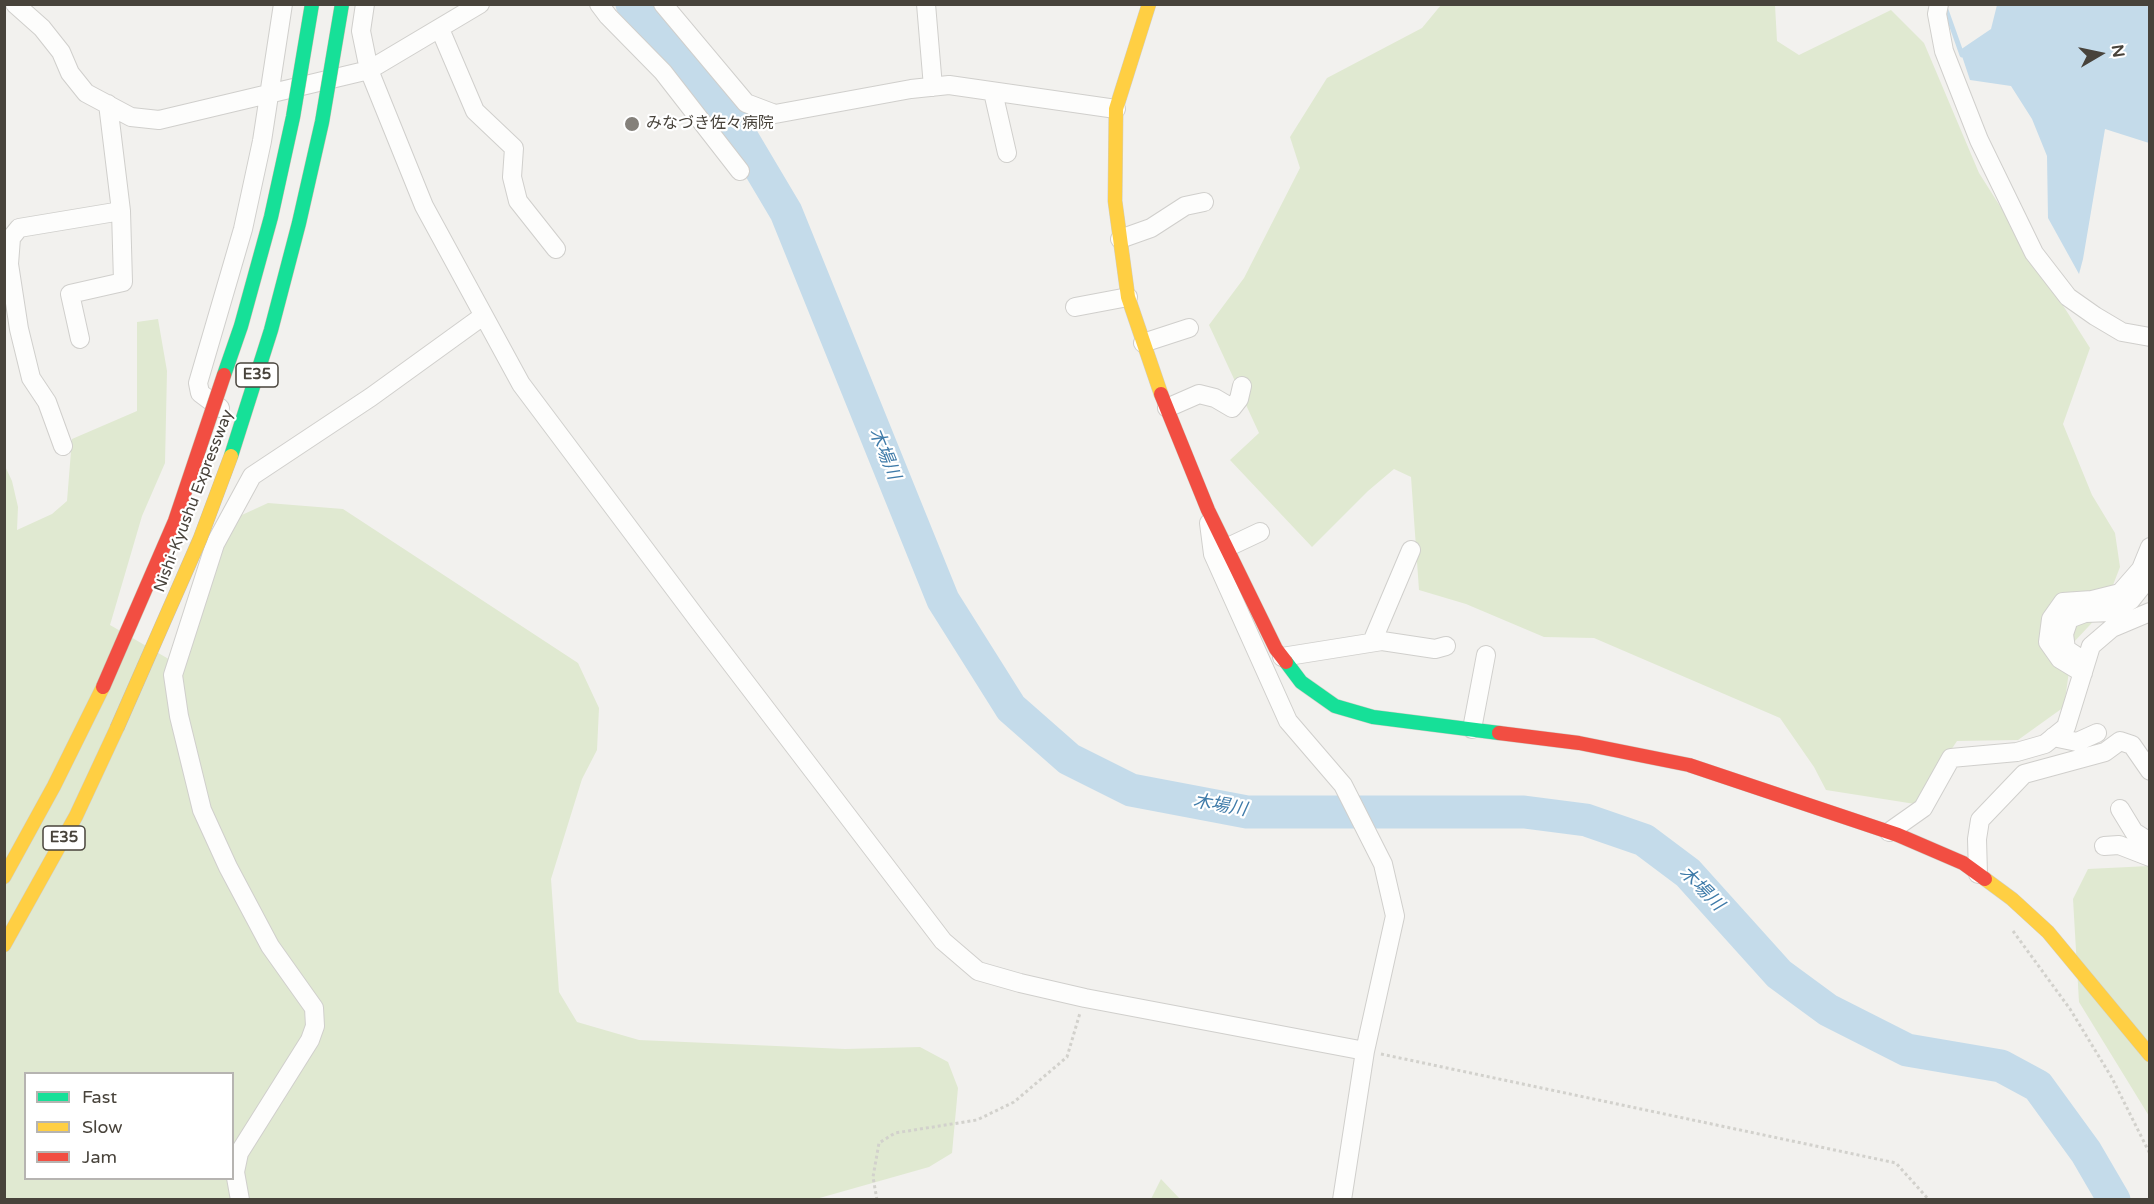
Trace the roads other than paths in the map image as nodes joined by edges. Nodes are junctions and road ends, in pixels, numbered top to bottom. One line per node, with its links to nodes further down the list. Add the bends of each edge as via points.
1 (15, 4): 17 (street, via 42,28 86,93)
2 (283, 4): 16 (street)
3 (312, 4): 60 (main road, Nishi-Kyushu Expressway / E35, bridge, via 271,217 241,326 175,521 103,687)
4 (342, 4): 61 (main road, Nishi-Kyushu Expressway / E35, bridge, via 322,122 299,222 240,430 200,539 117,728 76,816)
5 (365, 4): 13 (street, via 361,31)
6 (480, 4): 12 (street)
7 (599, 4): 20 (street, via 663,72)
8 (663, 4): 14 (street, via 746,103 775,114)
9 (926, 4): 14 (street)
10 (1149, 4): 18 (main road)
11 (1938, 8): 30 (street, via 1944,51 1979,140 2034,253 2068,297 2122,332)
12 (440, 28): 13 (street); 24 (street, via 475,111 514,148 512,177 518,201)
13 (369, 70): 16 (street); 28 (street, via 424,206)
14 (933, 87): 15 (street, via 949,85)
15 (993, 92): 18 (street); 19 (street)
16 (268, 93): 17 (street, via 159,120 131,117); 36 (street, via 243,229 198,383 200,393 251,430)
17 (108, 104): 22 (street)
18 (1116, 109): 23 (main road, via 1115,201)
19 (1007, 153)
20 (740, 171)
21 (1204, 202): 23 (street, via 1185,206 1151,228)
22 (121, 211): 25 (street, via 19,228 11,238); 31 (street, via 123,282 70,294)
23 (1120, 239): 26 (main road)
24 (556, 249)
25 (7, 257): 35 (street, via 31,378 47,402)
26 (1128, 297): 27 (street); 32 (main road)
27 (1075, 307)
28 (483, 316): 36 (street, via 252,476); 62 (street, via 521,384 943,941 978,971 1085,998)
29 (1189, 328): 32 (street)
30 (2150, 337)
31 (80, 339)
32 (1143, 343): 34 (main road)
33 (1242, 386): 34 (street, via 1232,408 1199,394)
34 (1167, 408): 37 (main road)
35 (63, 446)
36 (246, 488): 64 (street, via 215,544 173,675 202,810 270,946 314,1008 315,1026 310,1041 239,1152 236,1172)
37 (1208, 510): 40 (main road); 62 (street, via 1213,555 1288,721 1342,785 1383,864 1395,916)
38 (1260, 532): 40 (street)
39 (2150, 547): 48 (street, via 2141,569 2120,593 2063,602 2051,619 2048,642 2060,659)
40 (1226, 548): 47 (main road)
41 (1411, 550): 44 (street)
42 (2150, 576): 48 (street, via 2131,600 2111,612 2085,613 2069,619 2064,634 2066,649)
43 (2150, 612): 48 (street, via 2112,628 2091,646)
44 (1371, 642): 45 (street, via 1434,649); 47 (street)
45 (1446, 646)
46 (1486, 655): 49 (street)
47 (1282, 657): 49 (main road, via 1301,682 1335,706 1373,717)
48 (2084, 667): 51 (street, via 2066,728)
49 (1472, 729): 55 (main road, via 1580,742 1689,765)
50 (2097, 733): 51 (street, via 2078,742)
51 (2049, 741): 52 (street); 55 (street, via 2017,752 1951,758 1923,808)
52 (2055, 766): 53 (street, via 2105,752 2120,741 2133,745); 59 (street, via 2024,774 1980,820)
53 (2150, 771)
54 (2120, 809): 56 (street, via 2134,832)
55 (1889, 832): 59 (main road, via 1963,863)
56 (2150, 842)
57 (2103, 846): 58 (street, via 2119,845)
58 (2150, 857)
59 (1978, 874): 63 (main road, via 2048,932)
60 (4, 877)
61 (4, 945)
62 (1365, 1051): 65 (street)
63 (2150, 1055)
64 (240, 1200)
65 (1342, 1200)

